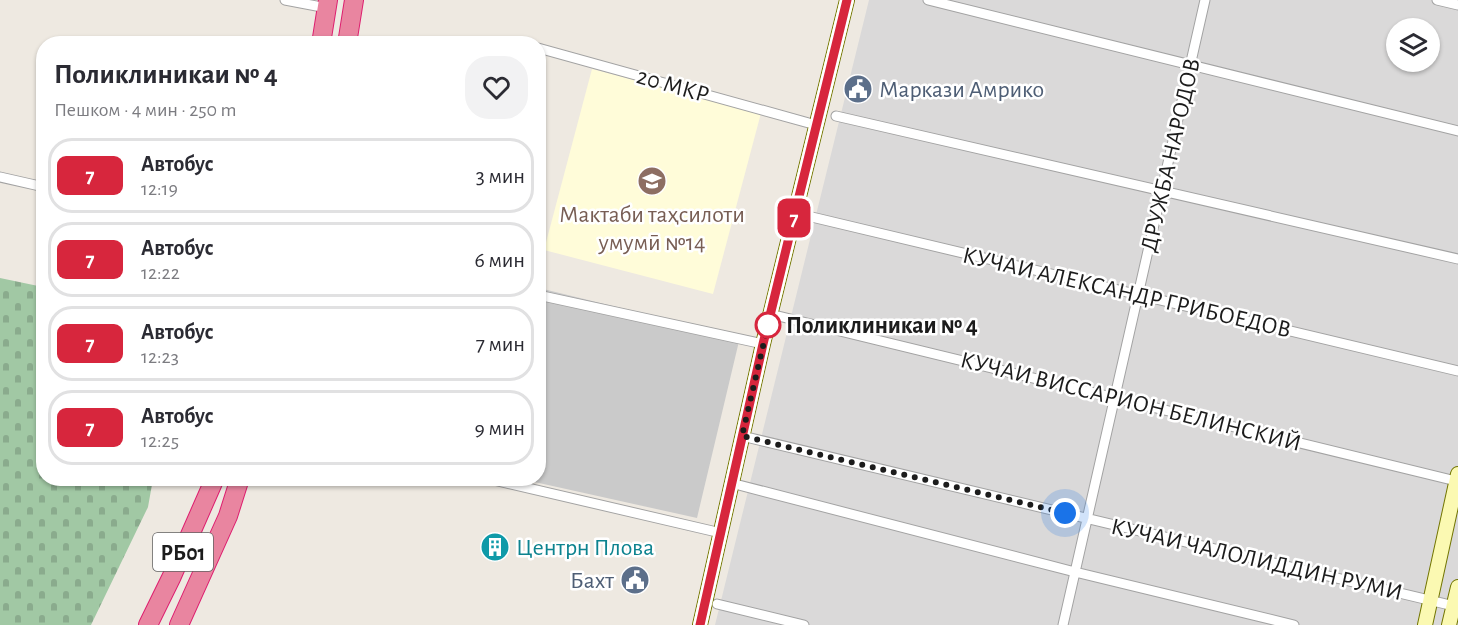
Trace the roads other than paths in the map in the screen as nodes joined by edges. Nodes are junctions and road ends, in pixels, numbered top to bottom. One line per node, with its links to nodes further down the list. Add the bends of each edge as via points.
1 (285, 0): 7 (street)
2 (354, 0): 10 (highway)
3 (847, 0): 14 (main road)
4 (928, 0): 12 (street)
5 (1205, 0): 12 (street, ДРУЖБА НАРОДОВ)
6 (1437, 0): 8 (street)
7 (328, 4): 9 (highway)
8 (1458, 5)
9 (322, 36)
10 (348, 36)
11 (546, 50): 14 (street, 20 МКР)
12 (1190, 65): 15 (street); 18 (street, ДРУЖБА НАРОДОВ)
13 (836, 116): 18 (street)
14 (812, 124): 19 (main road)
15 (1458, 131)
16 (0, 177): 17 (street)
17 (36, 185)
18 (1161, 191): 20 (street); 21 (street, ДРУЖБА НАРОДОВ)
19 (795, 213): 21 (street, КУЧАИ АЛЕКСАНДР ГРИБОЕДОВ); 23 (main road)
20 (1458, 259)
21 (1138, 294): 25 (street, КУЧАИ АЛЕКСАНДР ГРИБОЕДОВ); 26 (street, ДРУЖБА НАРОДОВ)
22 (546, 297): 24 (street)
23 (770, 314): 24 (main road); 26 (street, КУЧАИ ВИССАРИОН БЕЛИНСКИЙ)
24 (763, 344): 27 (main road)
25 (1458, 371)
26 (1115, 397): 28 (street, КУЧАИ ВИССАРИОН БЕЛИНСКИЙ); 33 (street, ДРУЖБА НАРОДОВ)
27 (742, 436): 29 (main road); 33 (street, КУЧАИ ЧАЛОЛИДДИН РУМИ)
28 (1457, 477): 37 (main road)
29 (731, 483): 34 (main road); 35 (street)
30 (211, 486): 40 (highway, РБ01)
31 (237, 486): 41 (highway, РБ01)
32 (520, 486): 34 (street)
33 (1087, 519): 35 (street, ДРУЖБА НАРОДОВ); 37 (street, КУЧАИ ЧАЛОЛИДДИН РУМИ)
34 (718, 532): 42 (main road)
35 (1075, 572): 44 (street, ДРУЖБА НАРОДОВ); 45 (street)
36 (1458, 587): 39 (main road)
37 (1430, 601): 39 (street, КУЧАИ ЧАЛОЛИДДИН РУМИ); 46 (main road)
38 (717, 604): 43 (street)
39 (1456, 606): 47 (main road)
40 (148, 625)
41 (180, 625)
42 (700, 625)
43 (804, 625)
44 (1063, 625)
45 (1294, 625)
46 (1425, 625)
47 (1449, 625)

